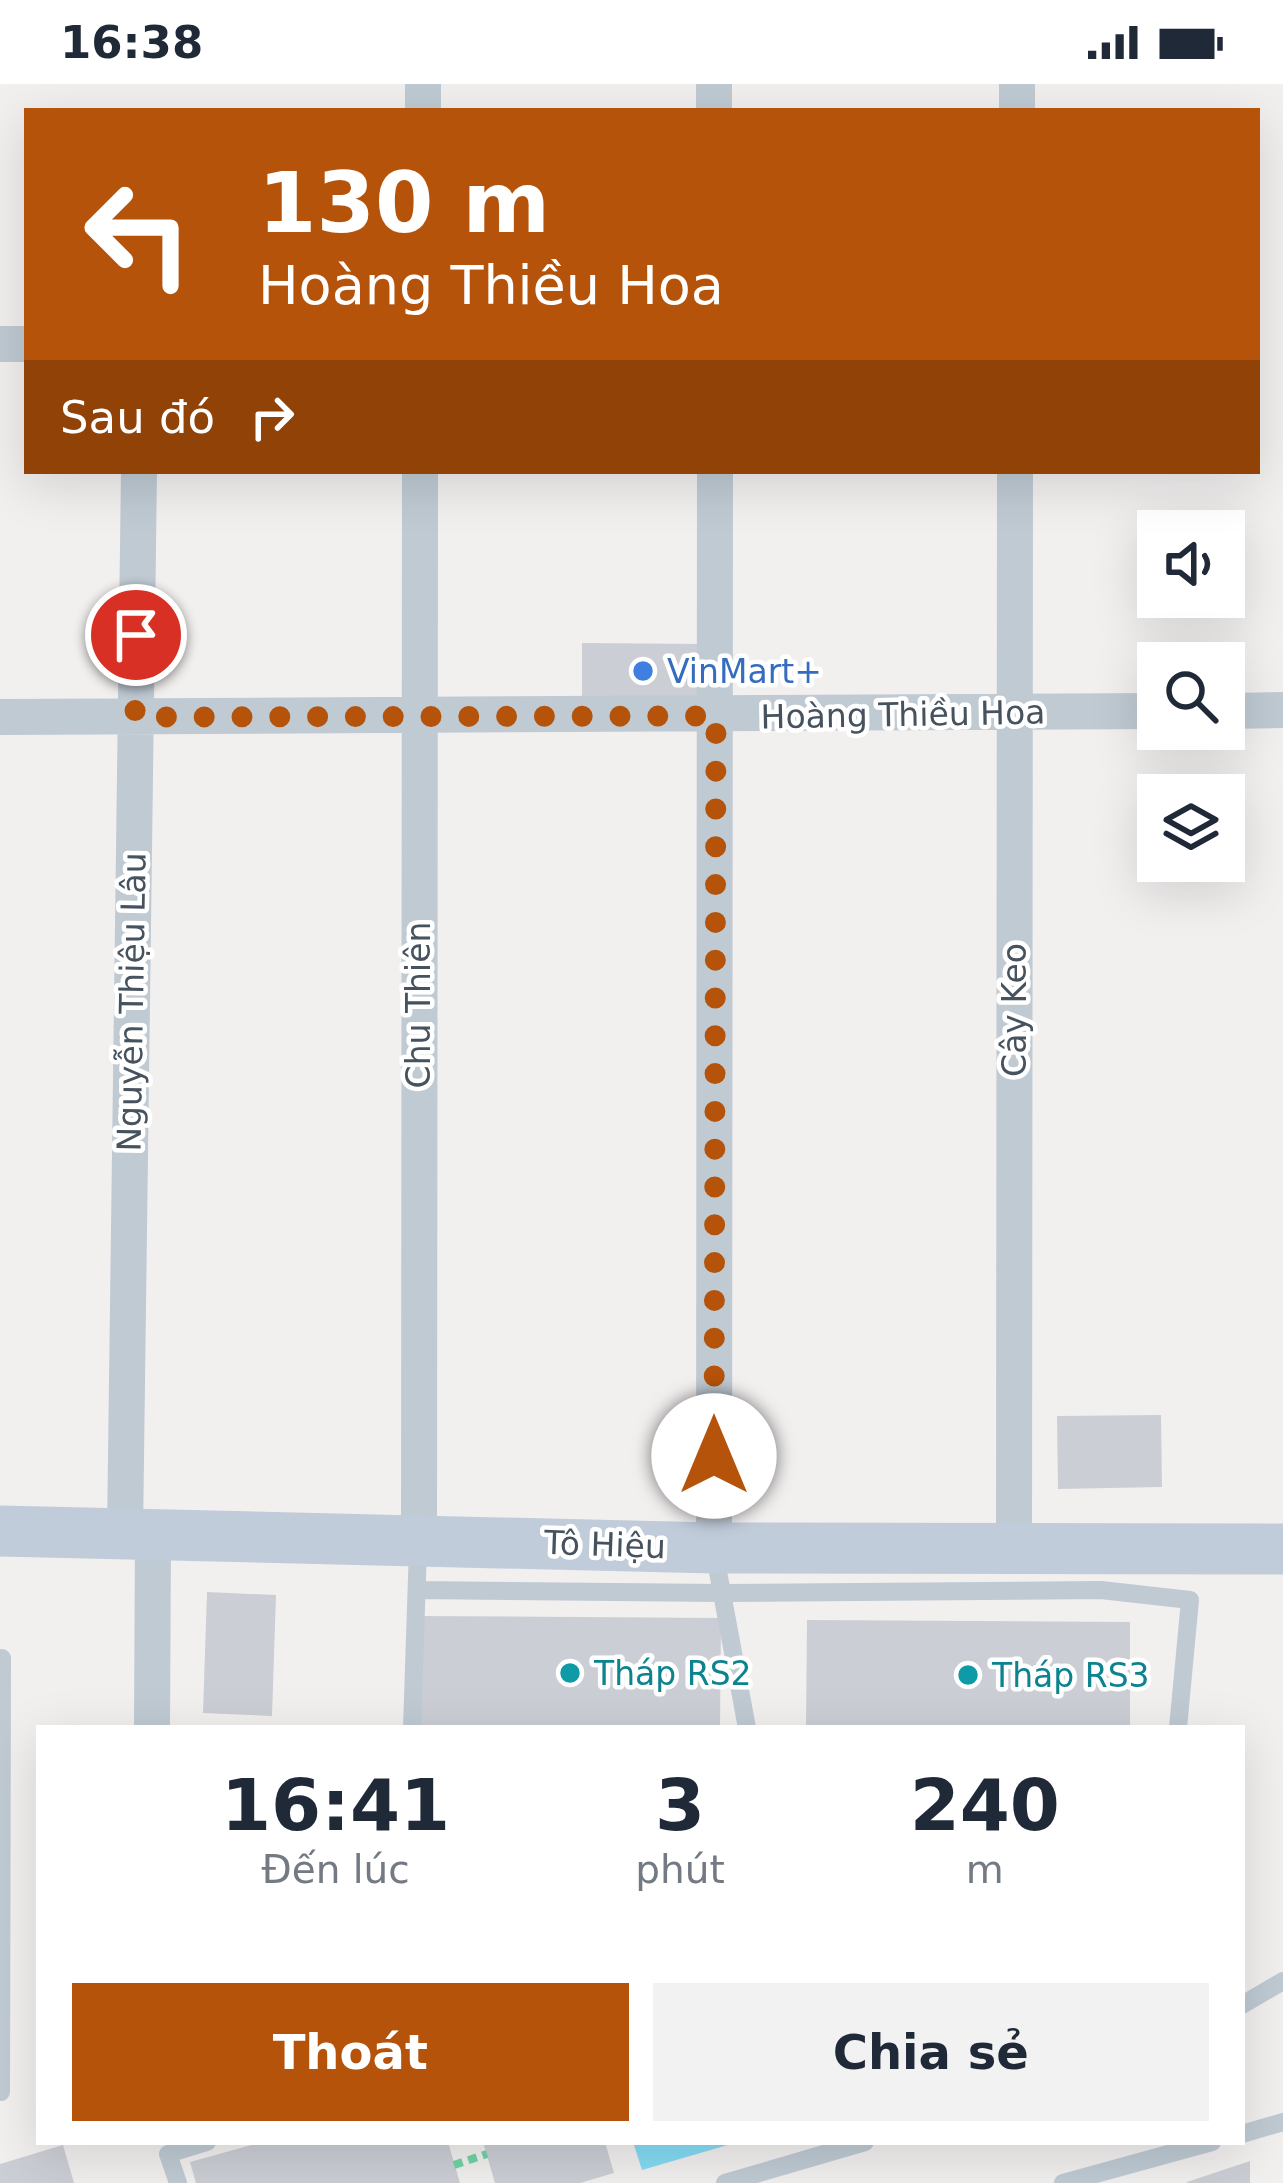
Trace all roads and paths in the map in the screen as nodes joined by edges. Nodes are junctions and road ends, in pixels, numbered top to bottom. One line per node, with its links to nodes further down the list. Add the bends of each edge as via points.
1 (139, 474): 12 (street, Nguyễn Thiệu Lâu)
2 (420, 474): 9 (street, Chu Thiên)
3 (715, 474): 10 (street)
4 (1015, 474): 8 (street, Cây Keo)
5 (1283, 710): 7 (street)
6 (1137, 711): 8 (street, Hoàng Thiều Hoa)
7 (1245, 711)
8 (1015, 712): 10 (street, Hoàng Thiều Hoa); 17 (street, Cây Keo)
9 (418, 715): 10 (street, Hoàng Thiều Hoa); 12 (street, Hoàng Thiều Hoa); 15 (street, Chu Thiên)
10 (716, 716): 18 (street)
11 (0, 717): 12 (street, Hoàng Thiều Hoa)
12 (135, 717): 14 (street, Nguyễn Thiệu Lâu)
13 (0, 1531): 14 (street, Tô Hiệu)
14 (139, 1533): 15 (street, Tô Hiệu); 21 (street, Nguyễn Thiệu Lâu)
15 (418, 1539): 18 (street, Tô Hiệu); 19 (lane)
16 (1283, 1549): 17 (street, Tô Hiệu)
17 (1014, 1550): 18 (street, Tô Hiệu)
18 (718, 1570): 19 (lane); 23 (lane); 24 (lane, via 1190,1600)
19 (417, 1590): 22 (lane)
20 (2, 1658): 25 (lane)
21 (152, 1725)
22 (412, 1725)
23 (746, 1725)
24 (1178, 1725)
25 (2, 1792): 26 (lane)
26 (0, 1952): 29 (lane)
27 (1283, 1981): 28 (lane)
28 (1245, 2003)
29 (1, 2092)
30 (1283, 2122): 31 (lane)
31 (1245, 2133)
32 (197, 2145): 37 (lane, via 168,2154)
33 (1201, 2145): 39 (lane)
34 (828, 2147): 38 (lane)
35 (487, 2154): 36 (path)
36 (454, 2165)
37 (178, 2183)
38 (725, 2183)
39 (1063, 2183)

